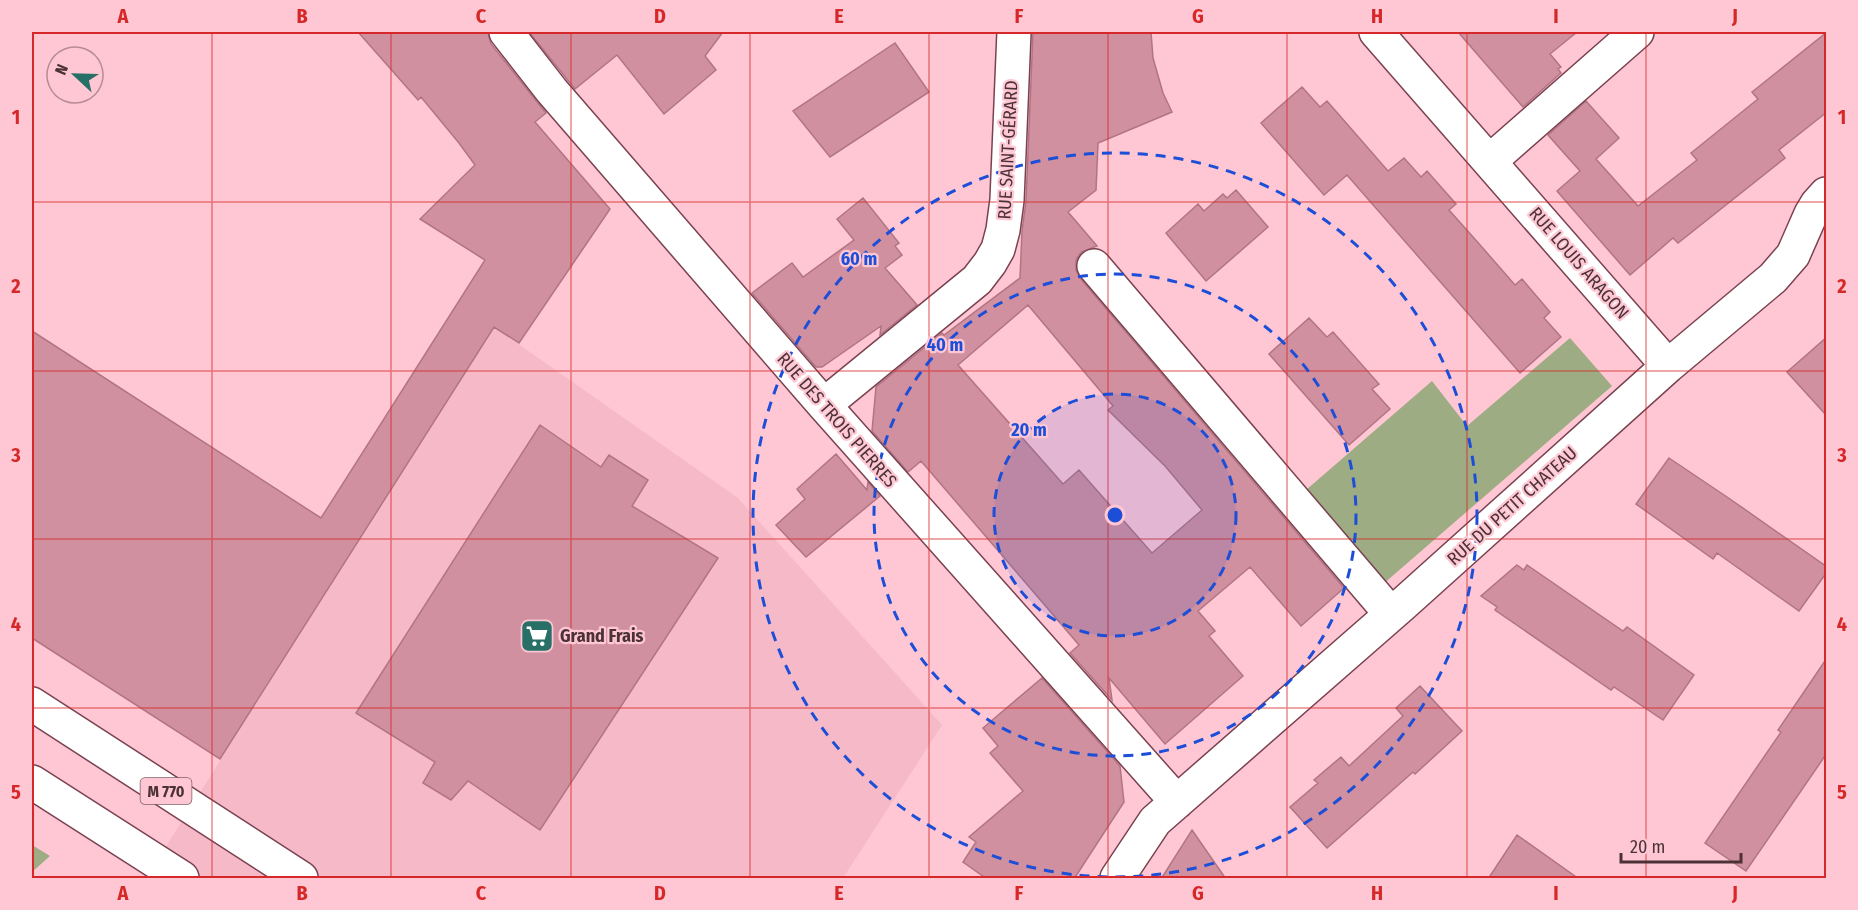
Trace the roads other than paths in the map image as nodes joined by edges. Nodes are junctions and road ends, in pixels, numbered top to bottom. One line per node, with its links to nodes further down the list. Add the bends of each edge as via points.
1 (506, 32): 9 (street, RUE DES TROIS PIERRES, via 552,91)
2 (1014, 32): 9 (street, RUE SAINT-GÉRARD, via 1007,200 998,249 976,280)
3 (1376, 32): 5 (street, RUE LOUIS ARAGON)
4 (1637, 32): 5 (street)
5 (1490, 161): 8 (street, RUE LOUIS ARAGON)
6 (1827, 194): 8 (street, RUE DU PETIT CHATEAU, via 1811,214 1784,267)
7 (1094, 266): 10 (street)
8 (1668, 366): 10 (street, RUE DU PETIT CHATEAU)
9 (824, 405): 13 (street, RUE DES TROIS PIERRES)
10 (1391, 614): 13 (street, RUE DU PETIT CHATEAU)
11 (32, 704): 15 (street, M 770)
12 (32, 782): 14 (street)
13 (1177, 802): 16 (street, RUE DU PETIT CHATEAU, via 1155,821)
14 (182, 879)
15 (301, 879)
16 (1118, 879)

